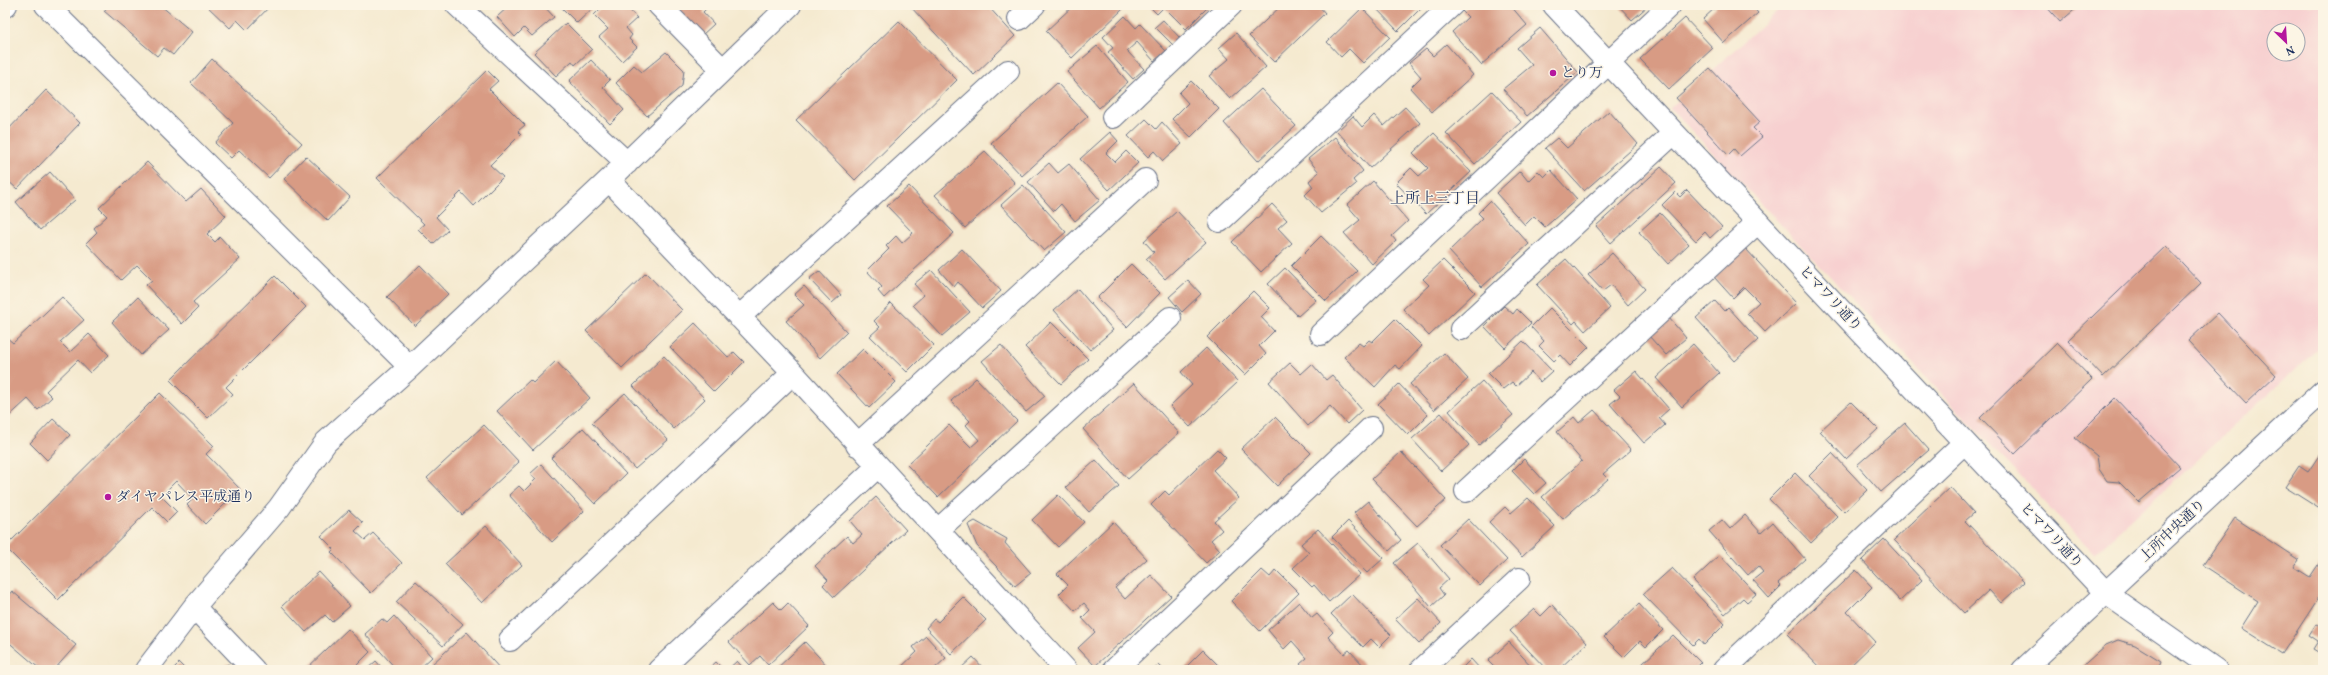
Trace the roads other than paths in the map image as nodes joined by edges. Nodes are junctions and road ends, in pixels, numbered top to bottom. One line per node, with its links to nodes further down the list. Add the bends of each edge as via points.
1 (46, 5): 23 (street)
2 (457, 5): 14 (street)
3 (659, 5): 10 (street)
4 (790, 5): 10 (street)
5 (1231, 5): 12 (street)
6 (1452, 5): 17 (street)
7 (1554, 5): 9 (street, ヒマワリ通り)
8 (1670, 5): 9 (street)
9 (1608, 63): 13 (street, ヒマワリ通り); 22 (street)
10 (722, 69): 14 (street)
11 (1008, 71): 19 (street)
12 (1112, 117)
13 (1674, 133): 18 (street, ヒマワリ通り); 21 (street)
14 (627, 163): 15 (street)
15 (609, 180): 19 (street); 23 (street)
16 (1144, 180): 28 (street)
17 (1220, 221)
18 (1758, 222): 27 (street, ヒマワリ通り); 30 (street)
19 (739, 317): 24 (street)
20 (1170, 318): 31 (street)
21 (1461, 329)
22 (1321, 334)
23 (410, 367): 34 (street, via 326,442 279,508)
24 (793, 373): 28 (street); 35 (street)
25 (2323, 391): 33 (street, 上所中央通り)
26 (1371, 428): 40 (street)
27 (1964, 443): 33 (street, ヒマワリ通り); 42 (street)
28 (857, 445): 29 (street)
29 (877, 467): 31 (street); 39 (street)
30 (1466, 492)
31 (938, 530): 36 (street)
32 (1519, 579): 41 (street)
33 (2106, 593): 43 (street, 上所中央通り); 44 (street, ヒマワリ通り)
34 (194, 607): 37 (street); 38 (street)
35 (510, 640)
36 (1061, 668)
37 (146, 670)
38 (254, 670)
39 (660, 670)
40 (1114, 670)
41 (1421, 670)
42 (1724, 670)
43 (2023, 670)
44 (2216, 670)

